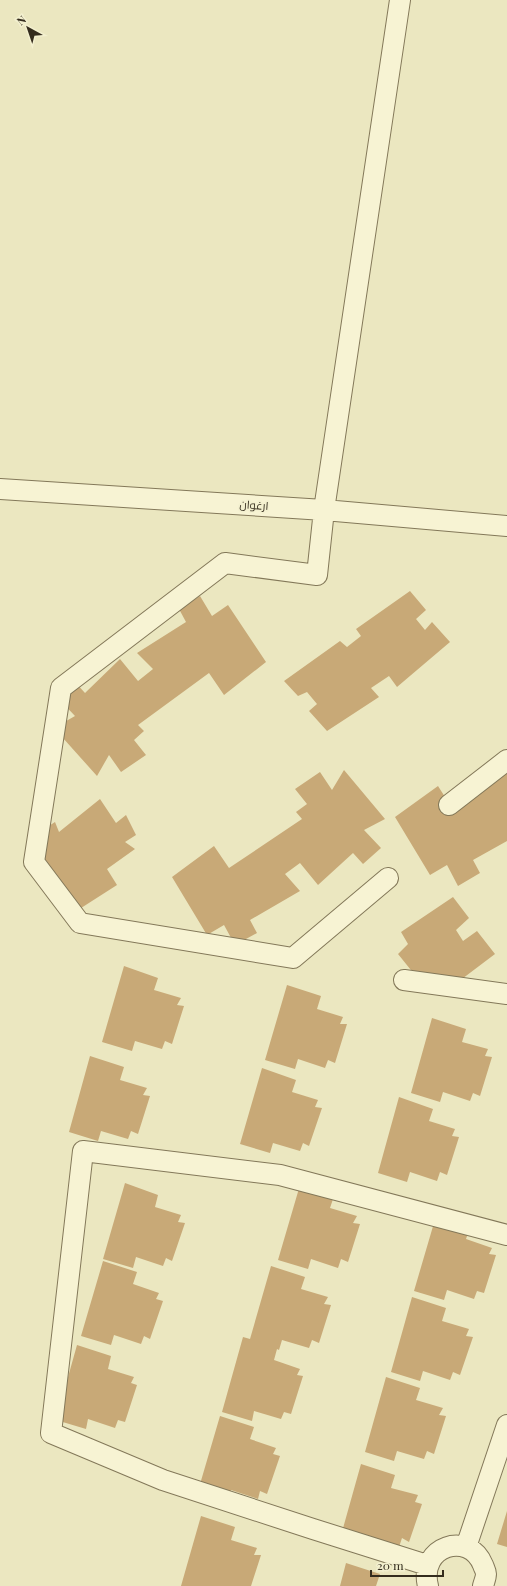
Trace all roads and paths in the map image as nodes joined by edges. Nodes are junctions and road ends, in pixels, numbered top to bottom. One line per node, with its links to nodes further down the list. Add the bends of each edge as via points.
1 (400, 0): 3 (street)
2 (0, 489): 3 (street, ارغوان)
3 (324, 510): 4 (street, ارغوان); 7 (street, via 317,575 225,563 62,688 34,862 80,924 293,958)
4 (507, 526)
5 (507, 760): 6 (street)
6 (449, 805)
7 (388, 878)
8 (404, 980): 9 (street)
9 (507, 994)
10 (507, 1235): 13 (street, via 280,1175 83,1151 51,1433 163,1480)
11 (507, 1425): 12 (street)
12 (466, 1547): 13 (street, via 451,1546 436,1552); 15 (street, via 480,1557 486,1572)
13 (427, 1566): 14 (street)
14 (428, 1586)
15 (483, 1586)

